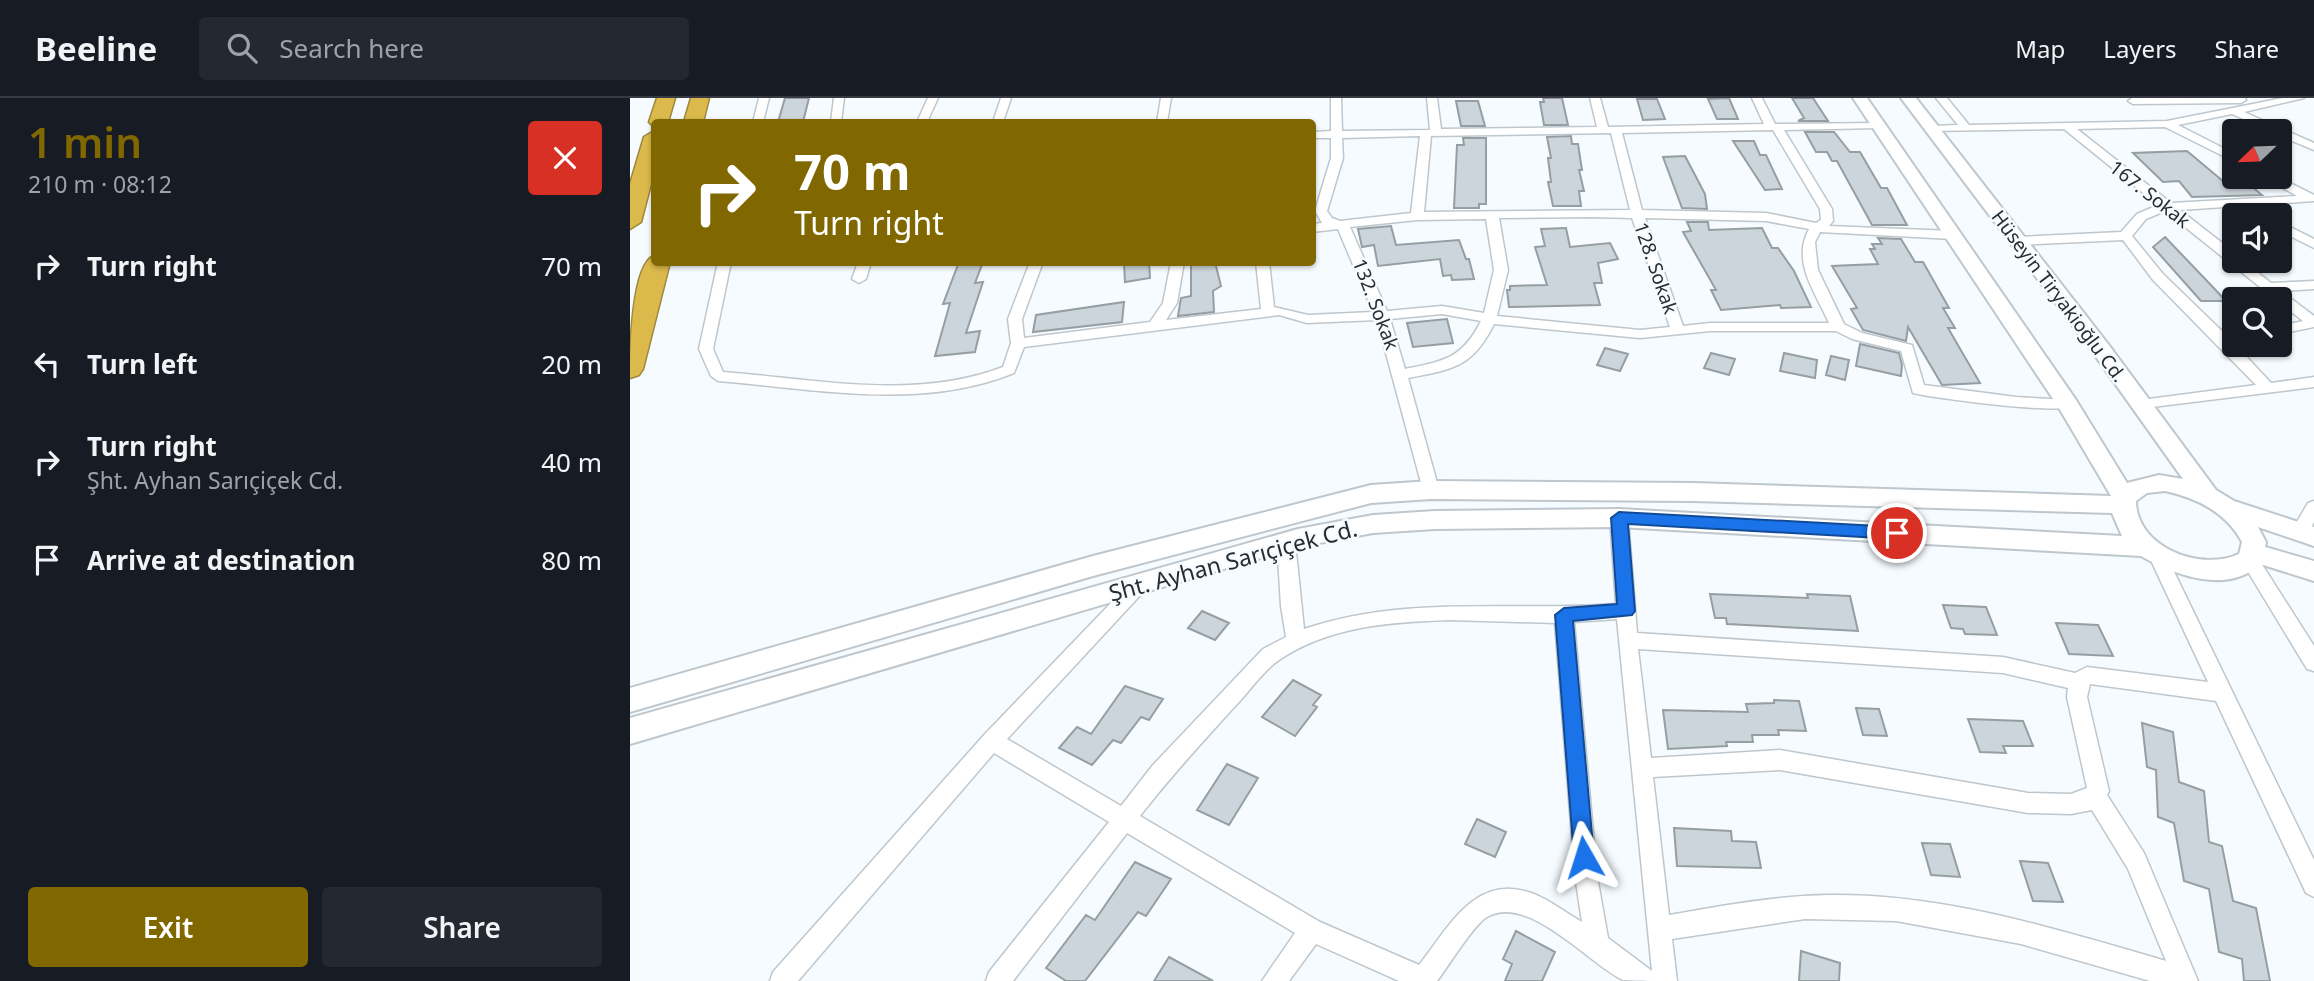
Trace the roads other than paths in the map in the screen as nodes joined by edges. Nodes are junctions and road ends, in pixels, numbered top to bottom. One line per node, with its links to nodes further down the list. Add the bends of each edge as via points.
1 (666, 98): 19 (highway)
2 (700, 98): 20 (highway)
3 (764, 98): 21 (street)
4 (839, 98): 22 (street)
5 (933, 98): 23 (street)
6 (1006, 98): 24 (street)
7 (1166, 98): 25 (street)
8 (1336, 98): 34 (street)
9 (1432, 98): 35 (street)
10 (1595, 98): 32 (street, 128. Sokak)
11 (1757, 98): 30 (street)
12 (1860, 98): 28 (main road)
13 (1908, 98): 33 (main road, Hüseyin Tiryakioğlu Cd.)
14 (1941, 98): 31 (street)
15 (2299, 98): 17 (street)
16 (2131, 100): 17 (street); 27 (street)
17 (2258, 101): 18 (street)
18 (2231, 110): 26 (street); 27 (street)
19 (660, 119)
20 (695, 119)
21 (759, 119)
22 (836, 119)
23 (923, 119)
24 (999, 119)
25 (1162, 119)
26 (2251, 119)
27 (2163, 124): 29 (street); 40 (street)
28 (1879, 125): 30 (street); 33 (main road); 54 (main road)
29 (2066, 126): 31 (street); 45 (street, 167. Sokak)
30 (1774, 127): 32 (street); 51 (street, via 1826,209 1827,221)
31 (1966, 128): 33 (street)
32 (1609, 129): 35 (street); 46 (street, 128. Sokak)
33 (1931, 129): 56 (main road, Hüseyin Tiryakioğlu Cd.)
34 (1338, 132): 35 (street); 36 (street); 50 (street, 132. Sokak, via 1337,158 1321,211 1327,221)
35 (1431, 132): 48 (street)
36 (1316, 135)
37 (2292, 138): 38 (street)
38 (2314, 147)
39 (651, 148): 49 (highway)
40 (2222, 153)
41 (2292, 188): 42 (street)
42 (2311, 198): 43 (street)
43 (2237, 203)
44 (2222, 204): 45 (street)
45 (2165, 207): 55 (street, via 2145,212); 58 (street, 167. Sokak)
46 (1637, 214): 47 (street); 51 (street, via 1766,217); 77 (street, 128. Sokak)
47 (1492, 215): 48 (street); 72 (street, via 1501,270)
48 (1417, 216): 50 (street)
49 (630, 222)
50 (1343, 226): 52 (street); 71 (street, 132. Sokak)
51 (1817, 226): 54 (street, via 1836,231); 75 (street, via 1809,235 1805,254)
52 (1316, 228)
53 (2292, 232): 57 (street)
54 (1953, 234): 85 (main road)
55 (2126, 236): 56 (street); 78 (street, via 2158,277)
56 (2017, 241): 86 (main road, Hüseyin Tiryakioğlu Cd.)
57 (2314, 244)
58 (2222, 250)
59 (656, 266): 81 (highway)
60 (725, 266): 79 (street, via 706,349 718,376 868,390 921,389 993,379 1009,370)
61 (864, 266): 66 (street)
62 (1035, 266): 79 (street, via 1015,320)
63 (1177, 266): 74 (street, via 1170,303)
64 (1262, 266): 70 (street)
65 (2252, 273): 68 (street, 167. Sokak)
66 (859, 279)
67 (2314, 285): 68 (street)
68 (2270, 287)
69 (2292, 305): 73 (street, 167. Sokak)
70 (1268, 312): 71 (street, via 1307,319); 74 (street)
71 (1382, 315): 72 (street, via 1442,310); 82 (street, 132. Sokak)
72 (1490, 318): 77 (street, via 1640,334); 82 (street, via 1476,346 1460,361)
73 (2314, 323): 76 (street, 167. Sokak)
74 (1155, 326): 79 (street)
75 (1838, 327): 77 (street, 128. Sokak); 85 (street, via 1907,348 1919,389)
76 (2292, 328)
77 (1678, 331)
78 (2222, 332)
79 (1018, 344)
80 (2243, 357): 84 (street)
81 (630, 369)
82 (1401, 375): 87 (street, 132. Sokak)
83 (2314, 382): 84 (street)
84 (2268, 389): 86 (street)
85 (2068, 405): 88 (main road)
86 (2141, 405): 89 (main road, Hüseyin Tiryakioğlu Cd.)
87 (1431, 490): 88 (main road, Şht. Ayhan Sarıçiçek Cd.); 105 (main road, Şht. Ayhan Sarıçiçek Cd., via 1371,494 1290,513)
88 (2123, 501): 89 (main road, via 2133,489 2147,484 2186,487); 94 (main road, via 2127,525)
89 (2216, 501): 92 (main road); 95 (main road, Hüseyin Tiryakioğlu Cd., via 2249,530)
90 (2314, 507): 92 (street)
91 (1619, 518): 93 (main road, Şht. Ayhan Sarıçiçek Cd., via 1373,524); 94 (main road, Şht. Ayhan Sarıçiçek Cd.); 98 (street)
92 (2307, 535)
93 (1286, 542): 97 (main road, Şht. Ayhan Sarıçiçek Cd.); 100 (street)
94 (2152, 550): 95 (main road, via 2179,565 2212,572 2239,569); 104 (street)
95 (2252, 557): 96 (main road); 102 (street, Hüseyin Tiryakioğlu Cd.)
96 (2314, 571)
97 (1140, 584): 106 (main road, Şht. Ayhan Sarıçiçek Cd.); 107 (street)
98 (1626, 611): 99 (street); 101 (street)
99 (1564, 615): 100 (street, via 1499,612 1352,621); 114 (street, via 1586,876)
100 (1296, 639): 110 (street, via 1270,655 1231,695 1161,772)
101 (1629, 640): 103 (street, via 2003,666); 108 (street)
102 (2314, 663)
103 (2078, 682): 104 (street, via 2087,675); 109 (street, via 2084,738 2098,792)
104 (2222, 693): 111 (street)
105 (630, 700)
106 (630, 731)
107 (992, 741): 110 (street); 117 (street)
108 (1641, 768): 109 (street, via 1780,760 2028,803 2071,804); 112 (street)
109 (2094, 796): 116 (street, via 2117,823 2134,855)
110 (1126, 821): 113 (street); 118 (street)
111 (2314, 885)
112 (1659, 929): 116 (street, via 1790,909 1895,909 2052,941); 121 (street)
113 (1312, 930): 115 (street); 119 (street)
114 (1597, 945): 115 (street, via 1530,904 1499,900 1476,910); 120 (street)
115 (1422, 980)
116 (2185, 980)
117 (782, 981)
118 (998, 981)
119 (1275, 981)
120 (1645, 981)
121 (1665, 981)

